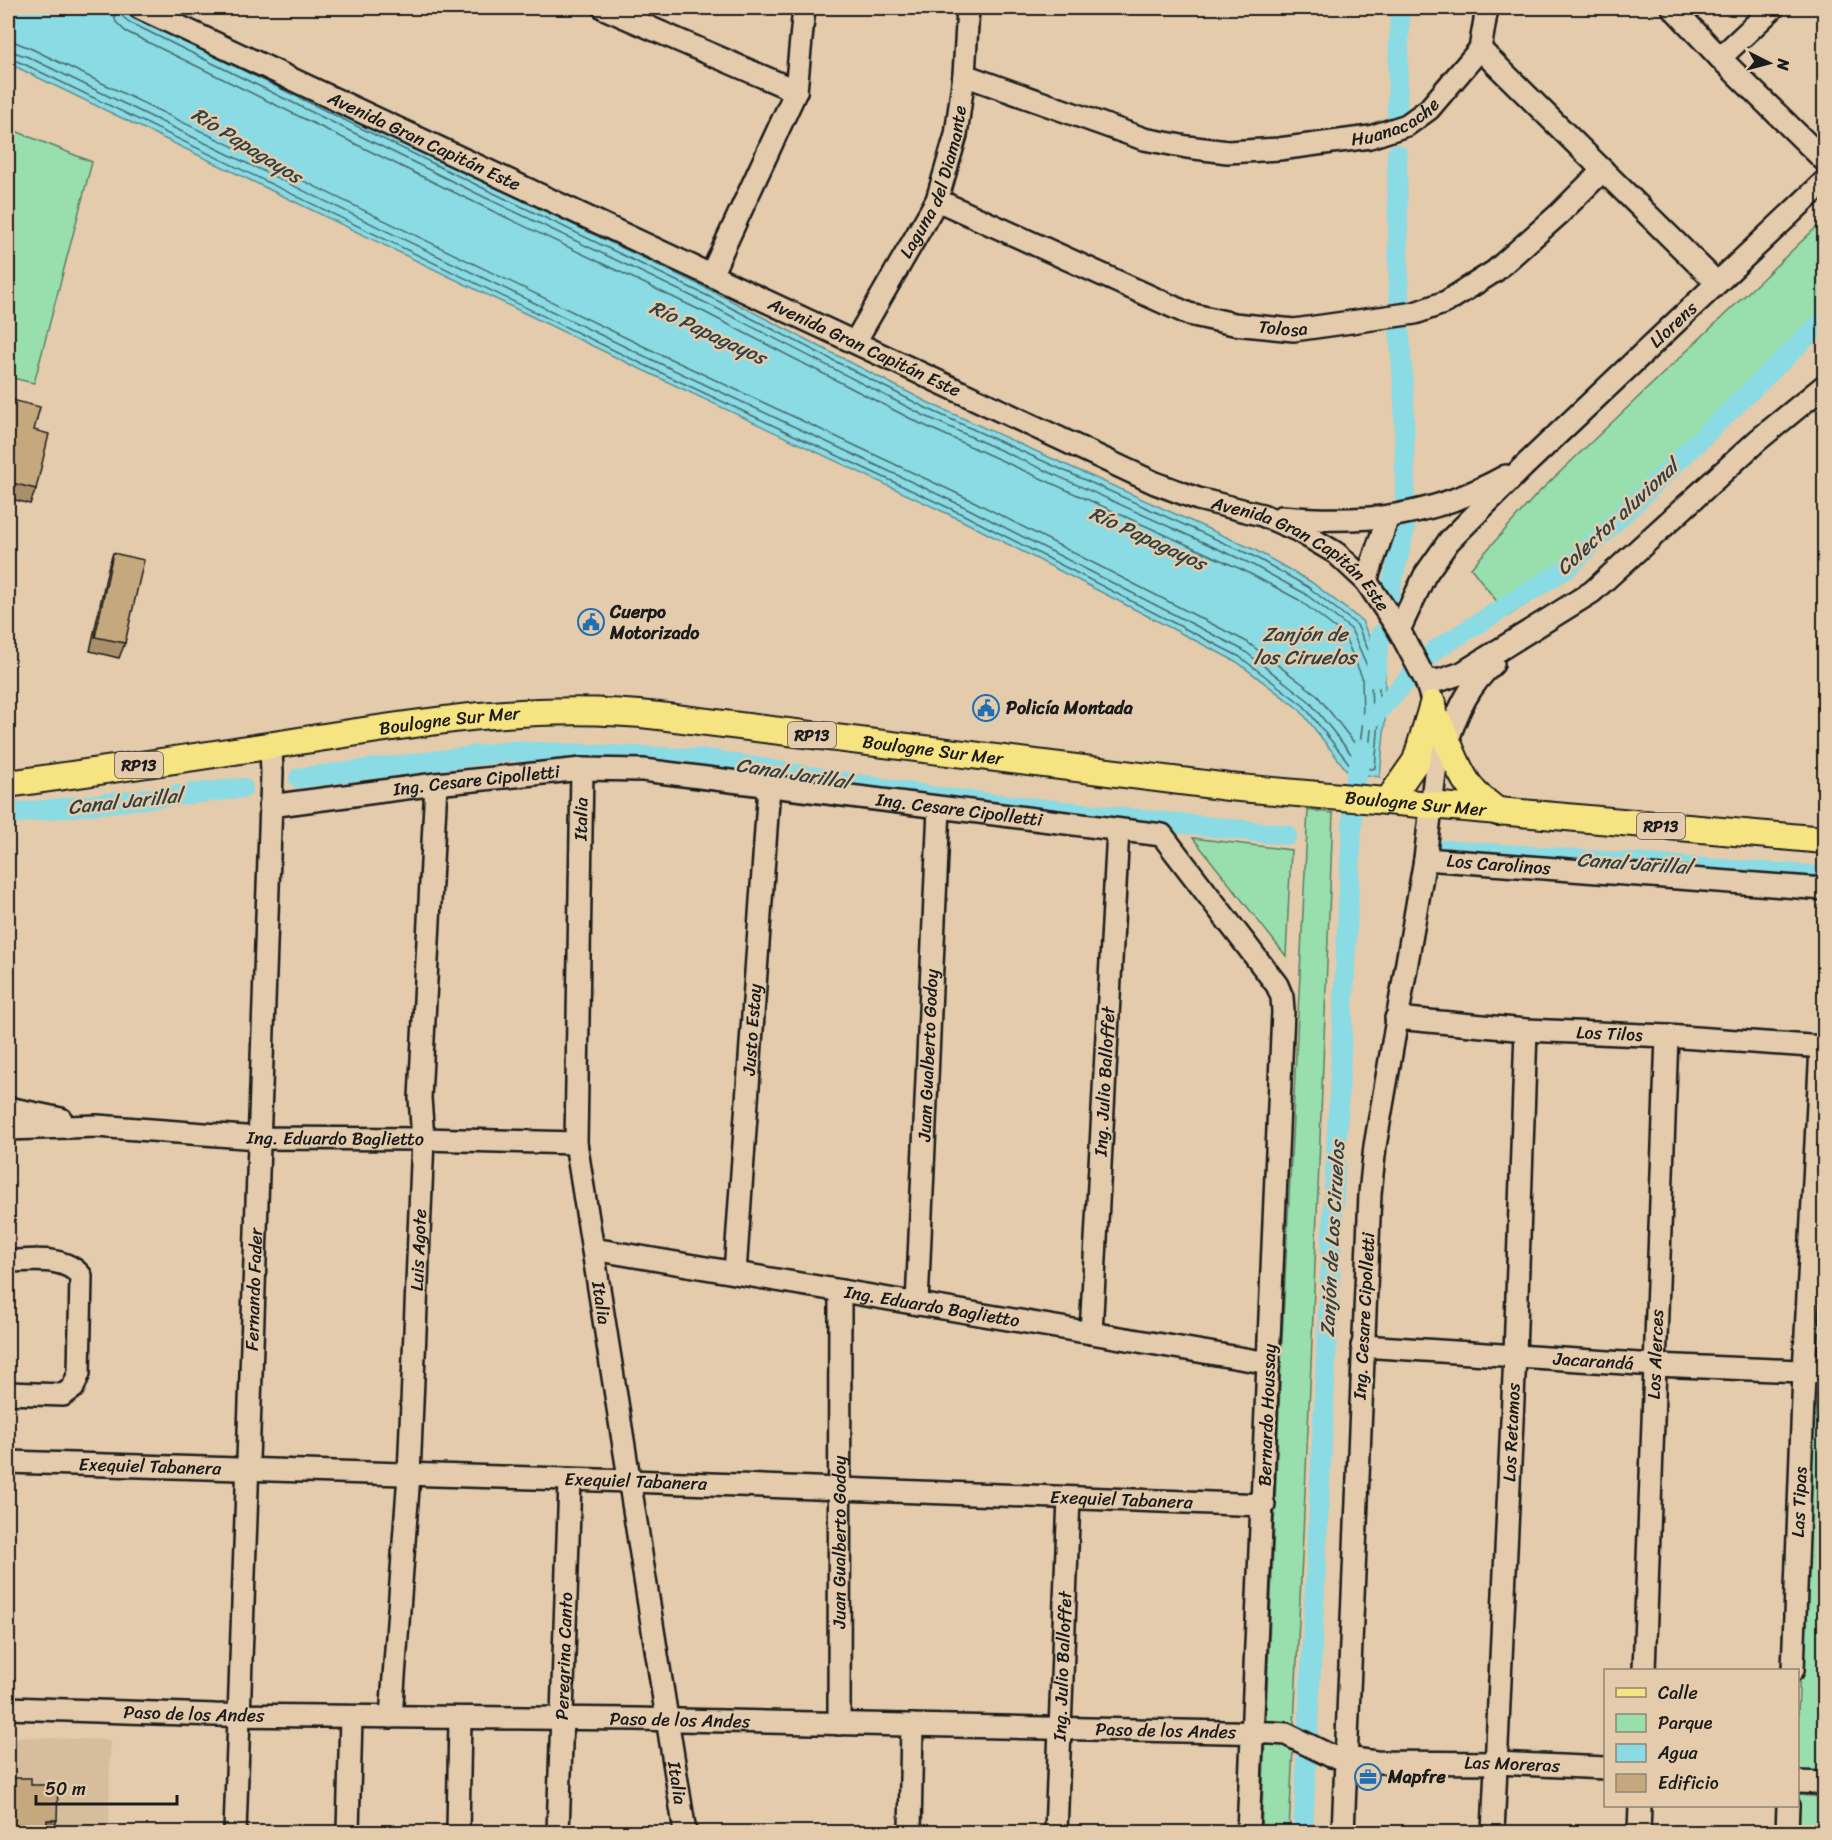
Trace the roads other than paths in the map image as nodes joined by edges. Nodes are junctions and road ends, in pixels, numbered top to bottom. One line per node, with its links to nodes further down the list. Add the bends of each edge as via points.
1 (140, 8): 16 (street, Avenida Gran Capitán Este)
2 (604, 8): 11 (street)
3 (804, 8): 11 (street)
4 (968, 8): 10 (street, Laguna del Diamante)
5 (1487, 8): 8 (street)
6 (1673, 8): 9 (street)
7 (1773, 8): 9 (street)
8 (1480, 49): 10 (street, Huanacache, via 1429,109 1407,125 1370,137 1227,152 1144,139); 13 (street)
9 (1720, 58): 12 (street)
10 (964, 75): 15 (street, Laguna del Diamante, via 956,135)
11 (796, 91): 16 (street)
12 (1824, 160)
13 (1603, 170): 15 (street, Tolosa, via 1495,271 1446,302 1415,313 1294,330 1234,324 1189,314); 17 (street)
14 (1824, 182): 17 (street, Llorens)
15 (937, 200): 18 (street, Laguna del Diamante)
16 (711, 275): 18 (street, Avenida Gran Capitán Este)
17 (1717, 283): 20 (street, Llorens)
18 (855, 342): 21 (street, Avenida Gran Capitán Este, via 1155,483 1198,499)
19 (1824, 386): 25 (street, via 1758,440 1592,592)
20 (1523, 467): 22 (street, Llorens, via 1460,498); 24 (street, Llorens, via 1449,541 1425,575)
21 (1262, 515): 22 (street, Llorens, via 1347,520); 23 (street, Avenida Gran Capitán Este, via 1316,540)
22 (1388, 517): 23 (street)
23 (1366, 581): 24 (street, Avenida Gran Capitán Este)
24 (1402, 638): 26 (street, Avenida Gran Capitán Este)
25 (1520, 639): 26 (street, via 1462,674 1442,680); 26 (street, via 1483,673 1456,714)
26 (1434, 705): 32 (main road, via 1416,761); 33 (street); 36 (main road, via 1469,784)
27 (271, 746): 29 (main road, Boulogne Sur Mer / RP13); 32 (main road, Boulogne Sur Mer / RP13, via 469,716 617,712 1229,787); 34 (street, Fernando Fader)
28 (582, 769): 30 (street, Ing. Cesare Cipolletti); 31 (street, Ing. Cesare Cipolletti, via 643,770); 51 (street, Italia)
29 (8, 784)
30 (436, 784): 34 (street, Ing. Cesare Cipolletti); 50 (street, Luis Agote, via 420,1098)
31 (769, 786): 35 (street, Ing. Cesare Cipolletti); 54 (street, Justo Estay)
32 (1388, 801): 33 (main road, Boulogne Sur Mer / RP13)
33 (1432, 804): 36 (main road, Boulogne Sur Mer / RP13); 39 (street, Ing. Cesare Cipolletti)
34 (270, 806): 49 (street, Fernando Fader)
35 (939, 808): 37 (street, Ing. Cesare Cipolletti); 56 (street, Juan Gualberto Godoy)
36 (1498, 812): 38 (main road, Boulogne Sur Mer / RP13)
37 (1118, 830): 41 (street, Ing. Cesare Cipolletti, via 1162,835); 57 (street, Ing. Julio Balloffet)
38 (1824, 840)
39 (1425, 859): 40 (street, Los Carolinos); 42 (street, Ing. Cesare Cipolletti)
40 (1824, 889)
41 (1282, 997): 60 (street, Bernardo Houssay)
42 (1396, 1018): 43 (street, Los Tilos); 58 (street, Ing. Cesare Cipolletti, via 1374,1156)
43 (1526, 1030): 44 (street, Los Tilos); 59 (street, Los Retamos)
44 (1667, 1036): 45 (street, Los Tilos); 61 (street, Los Alerces)
45 (1823, 1047): 62 (street, Las Tipas)
46 (8, 1108): 47 (street, Ing. Eduardo Baglietto)
47 (97, 1126): 48 (street, Ing. Eduardo Baglietto); 49 (street, Ing. Eduardo Baglietto)
48 (8, 1129)
49 (258, 1138): 50 (street, Ing. Eduardo Baglietto); 65 (street, Fernando Fader)
50 (423, 1139): 51 (street, Ing. Eduardo Baglietto); 66 (street, Luis Agote)
51 (576, 1143): 52 (street, Italia)
52 (593, 1250): 54 (street, Ing. Eduardo Baglietto); 68 (street, Italia)
53 (8, 1261): 63 (street, via 61,1262 74,1267 81,1276 79,1373 73,1388 63,1395)
54 (735, 1273): 55 (street, Ing. Eduardo Baglietto)
55 (840, 1291): 56 (street, Ing. Eduardo Baglietto); 69 (street, Juan Gualberto Godoy)
56 (917, 1304): 57 (street, Ing. Eduardo Baglietto)
57 (1091, 1333): 60 (street, Ing. Eduardo Baglietto)
58 (1362, 1346): 59 (street, Jacarandá); 85 (street, Ing. Cesare Cipolletti)
59 (1515, 1356): 61 (street, Jacarandá); 86 (street, Los Retamos)
60 (1269, 1364): 71 (street, Bernardo Houssay)
61 (1655, 1365): 62 (street, Jacarandá); 72 (street, Los Alerces)
62 (1814, 1372): 73 (street, Las Tipas)
63 (8, 1393)
64 (8, 1462): 65 (street, Exequiel Tabanera)
65 (247, 1469): 66 (street, Exequiel Tabanera); 75 (street, Fernando Fader)
66 (409, 1475): 67 (street, Exequiel Tabanera); 77 (street, Luis Agote)
67 (570, 1481): 68 (street, Exequiel Tabanera); 79 (street, Peregrina Canto)
68 (630, 1481): 69 (street, Exequiel Tabanera); 80 (street, Italia)
69 (839, 1489): 70 (street, Exequiel Tabanera); 81 (street, Juan Gualberto Godoy)
70 (1069, 1498): 71 (street, Exequiel Tabanera); 83 (street, Ing. Julio Balloffet)
71 (1264, 1505): 84 (street, Bernardo Houssay)
72 (1644, 1669)
73 (1793, 1669)
74 (8, 1708): 75 (street, Paso de los Andes)
75 (239, 1715): 76 (street, Paso de los Andes); 92 (street, Fernando Fader)
76 (351, 1717): 77 (street, Paso de los Andes); 93 (street)
77 (392, 1717): 78 (street, Paso de los Andes)
78 (460, 1718): 79 (street, Paso de los Andes); 94 (street)
79 (562, 1718): 80 (street, Paso de los Andes); 95 (street, Peregrina Canto)
80 (667, 1720): 81 (street, Paso de los Andes); 96 (street, Italia)
81 (839, 1724): 82 (street, Paso de los Andes)
82 (912, 1725): 83 (street, Paso de los Andes); 97 (street)
83 (1060, 1729): 84 (street, Paso de los Andes); 98 (street, Ing. Julio Balloffet)
84 (1253, 1732): 85 (street, Paso de los Andes, via 1287,1734); 99 (street, Bernardo Houssay)
85 (1339, 1757): 86 (street, Las Moreras, via 1376,1762); 100 (street, Ing. Cesare Cipolletti)
86 (1497, 1763): 87 (street, Las Moreras); 101 (street, Los Retamos)
87 (1604, 1768)
88 (1799, 1782): 89 (street)
89 (1824, 1783)
90 (1640, 1807): 102 (street)
91 (1788, 1807): 103 (street)
92 (235, 1833)
93 (348, 1833)
94 (458, 1833)
95 (558, 1833)
96 (685, 1833)
97 (910, 1833)
98 (1056, 1833)
99 (1248, 1833)
100 (1343, 1833)
101 (1493, 1833)
102 (1639, 1833)
103 (1787, 1833)

